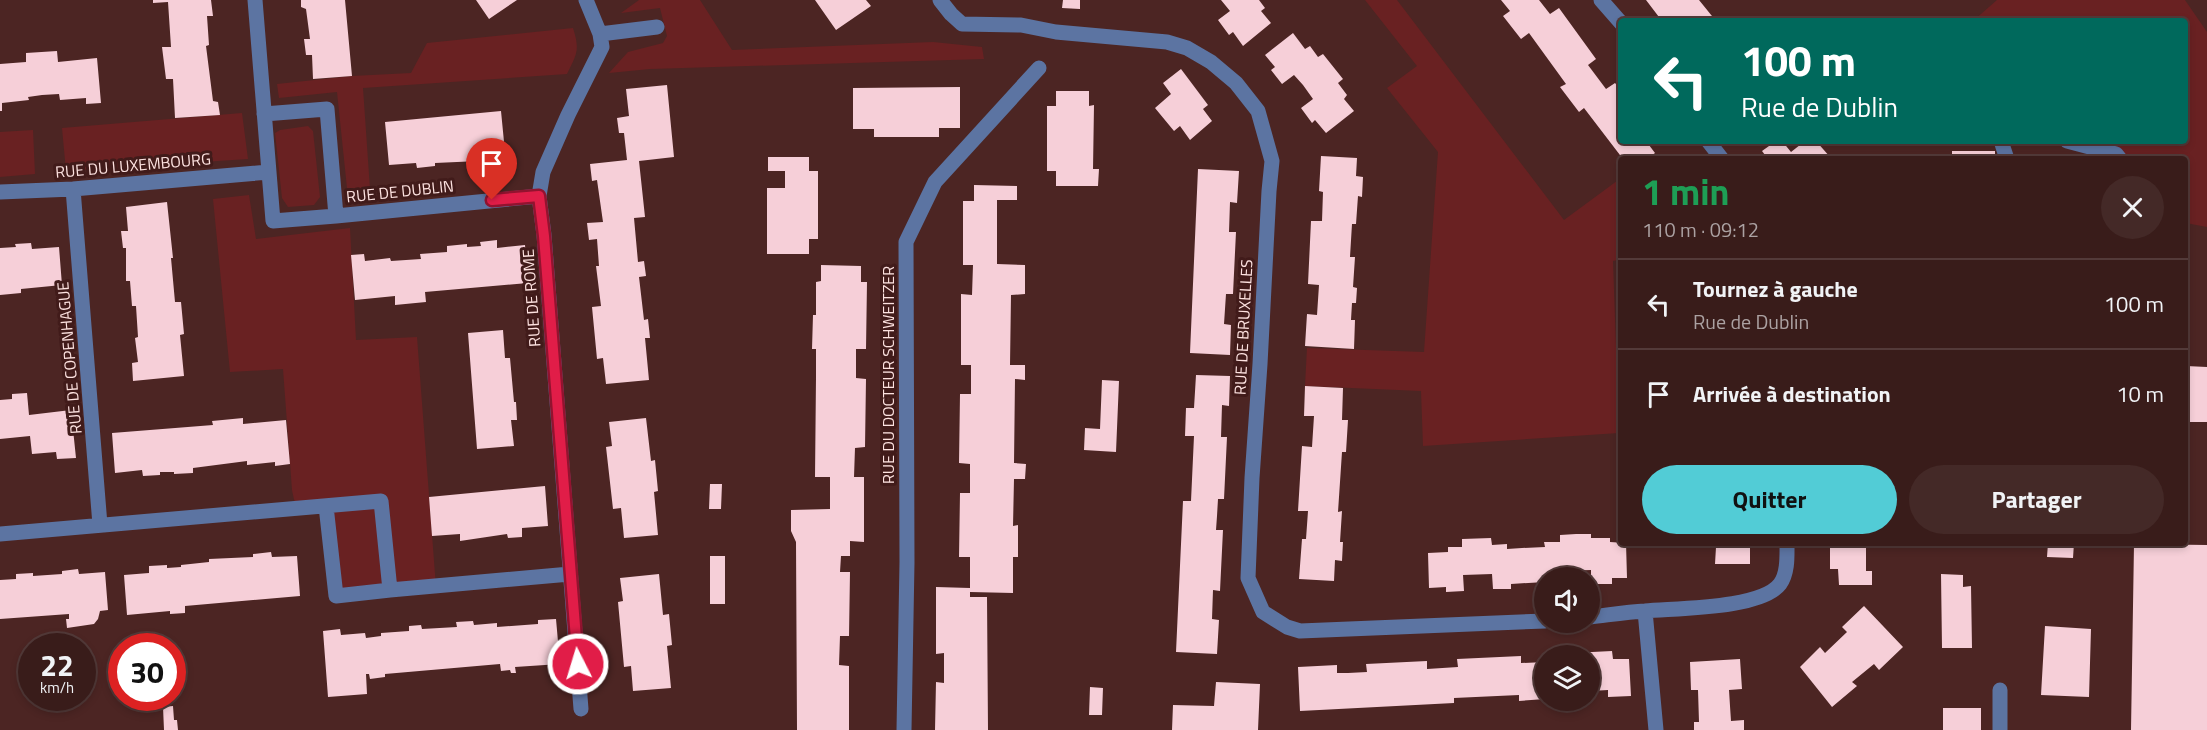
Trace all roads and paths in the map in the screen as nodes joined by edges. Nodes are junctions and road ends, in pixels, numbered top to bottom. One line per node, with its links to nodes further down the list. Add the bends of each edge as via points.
1 (255, 0): 9 (street)
2 (586, 0): 7 (street)
3 (940, 0): 27 (street, RUE DE BRUXELLES, via 962,24 1021,25 1167,42 1187,48 1236,83 1258,111 1272,161 1248,578 1263,612 1300,631)
4 (1601, 0): 5 (street)
5 (1618, 19)
6 (657, 27): 7 (street)
7 (600, 34): 17 (street, RUE DE ROME, via 602,46 543,172)
8 (1039, 68): 30 (street, RUE DU DOCTEUR SCHWEITZER, via 934,182 906,242)
9 (264, 114): 14 (street); 18 (street, via 327,109)
10 (1710, 144): 12 (street)
11 (2078, 144): 13 (street)
12 (1720, 156)
13 (2118, 156)
14 (269, 172): 15 (street, RUE DU LUXEMBOURG); 18 (street, RUE DE DUBLIN, via 273,221)
15 (73, 189): 16 (street, RUE DU LUXEMBOURG); 20 (street, RUE DE COPENHAGUE)
16 (0, 192)
17 (539, 196): 18 (street, RUE DE DUBLIN); 23 (street, RUE DE ROME)
18 (336, 216)
19 (326, 506): 20 (street); 24 (street, via 381,501); 24 (street, via 336,596)
20 (100, 525): 21 (street)
21 (0, 534)
22 (1787, 546): 25 (street, via 1785,575 1779,586 1763,594 1731,604)
23 (570, 574): 24 (street); 29 (street, RUE DE ROME)
24 (390, 590)
25 (1645, 610): 26 (street); 31 (street)
26 (1600, 616)
27 (1534, 621)
28 (2000, 690): 32 (street)
29 (581, 709)
30 (904, 730)
31 (1656, 730)
32 (2000, 730)

